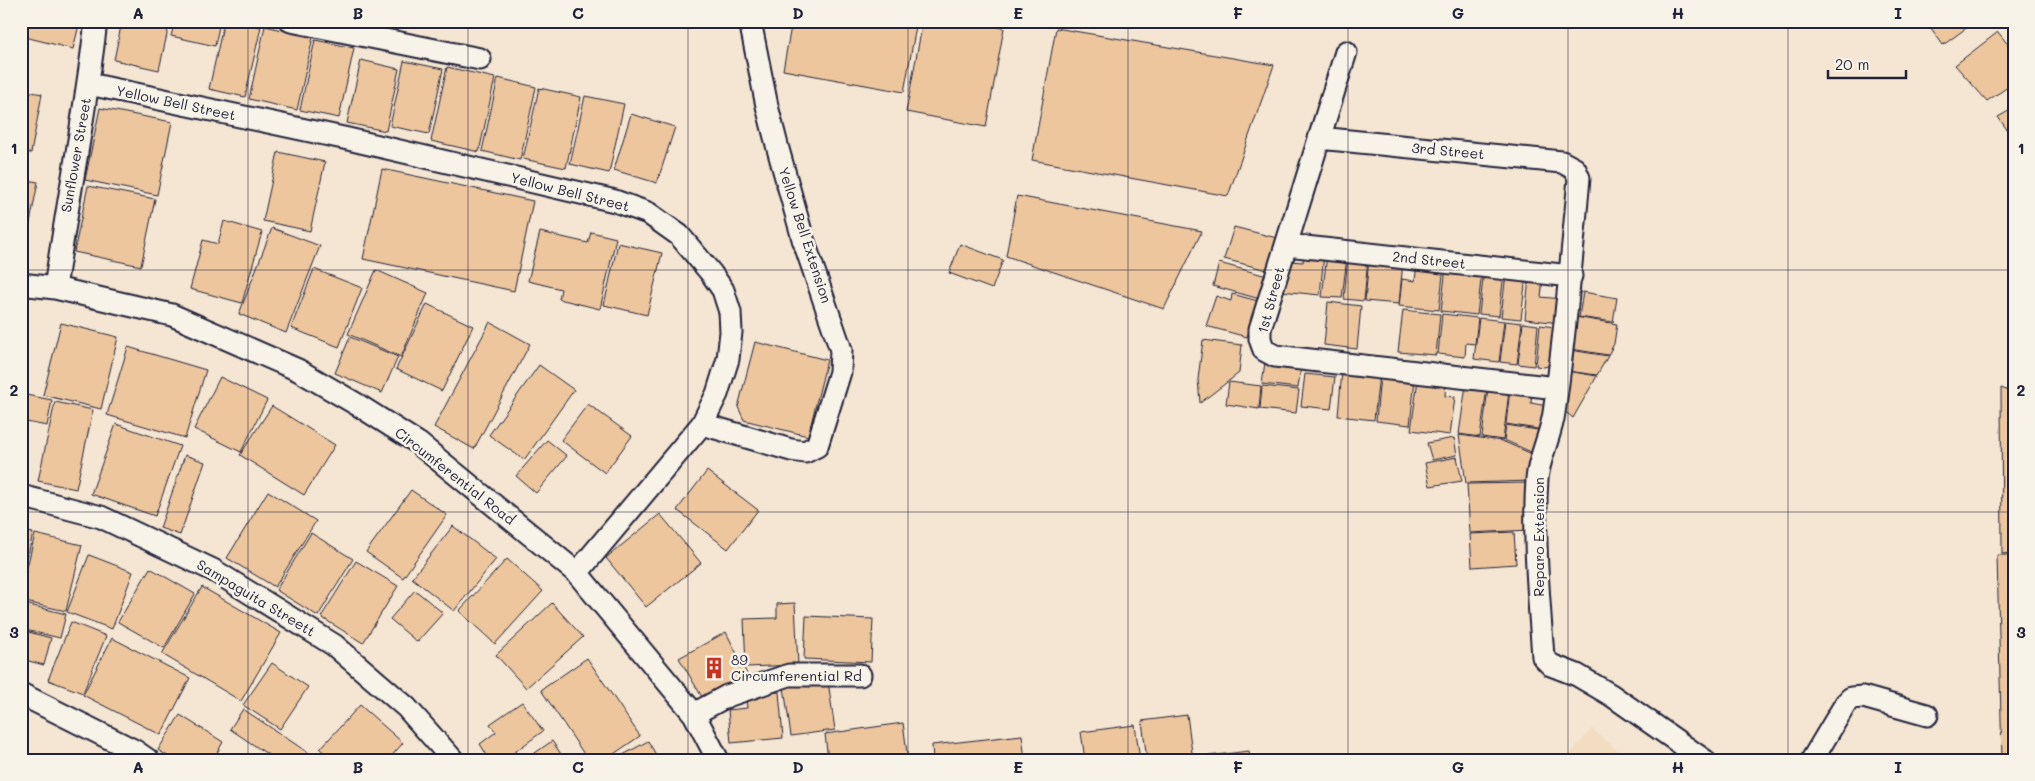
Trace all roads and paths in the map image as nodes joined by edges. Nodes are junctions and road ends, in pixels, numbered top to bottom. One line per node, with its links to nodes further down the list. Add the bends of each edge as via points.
1 (96, 21): 6 (street, Sunflower Street)
2 (291, 21): 5 (street)
3 (750, 21): 14 (street, Yellow Bell Extension, via 778,149 803,239 841,350 840,372 817,446 805,452)
4 (1346, 52): 7 (street, 1st Street)
5 (480, 58)
6 (89, 84): 12 (street, Sunflower Street); 14 (street, Yellow Bell Street, via 358,142 615,202 648,213 679,235 711,273 730,312 728,359 717,394)
7 (1319, 138): 8 (street, 3rd Street, via 1562,162); 9 (street, 1st Street)
8 (1575, 168): 10 (street, Reparo Extension, via 1579,178)
9 (1287, 244): 10 (street, 2nd Street); 13 (street, 1st Street, via 1260,328 1264,350 1275,356)
10 (1571, 276): 13 (street, Reparo Extension)
11 (21, 284): 12 (street, Circumferential Road)
12 (55, 288): 16 (street, Circumferential Road, via 172,314 298,370 418,443)
13 (1557, 388): 24 (street, Reparo Extension, via 1538,477 1543,657 1551,665 1611,695)
14 (702, 424): 16 (street, Yellow Bell Street)
15 (21, 496): 22 (street, Sampaguita Streett, via 101,517 213,570 334,645 406,707)
16 (577, 573): 19 (street, Circumferential Road)
17 (860, 675): 19 (street, via 789,675 735,693)
18 (21, 694): 21 (street)
19 (694, 714): 23 (street, Circumferential Road)
20 (1927, 715): 25 (street, via 1863,697 1851,698)
21 (148, 760)
22 (454, 760)
23 (718, 760)
24 (1704, 760)
25 (1812, 760)

